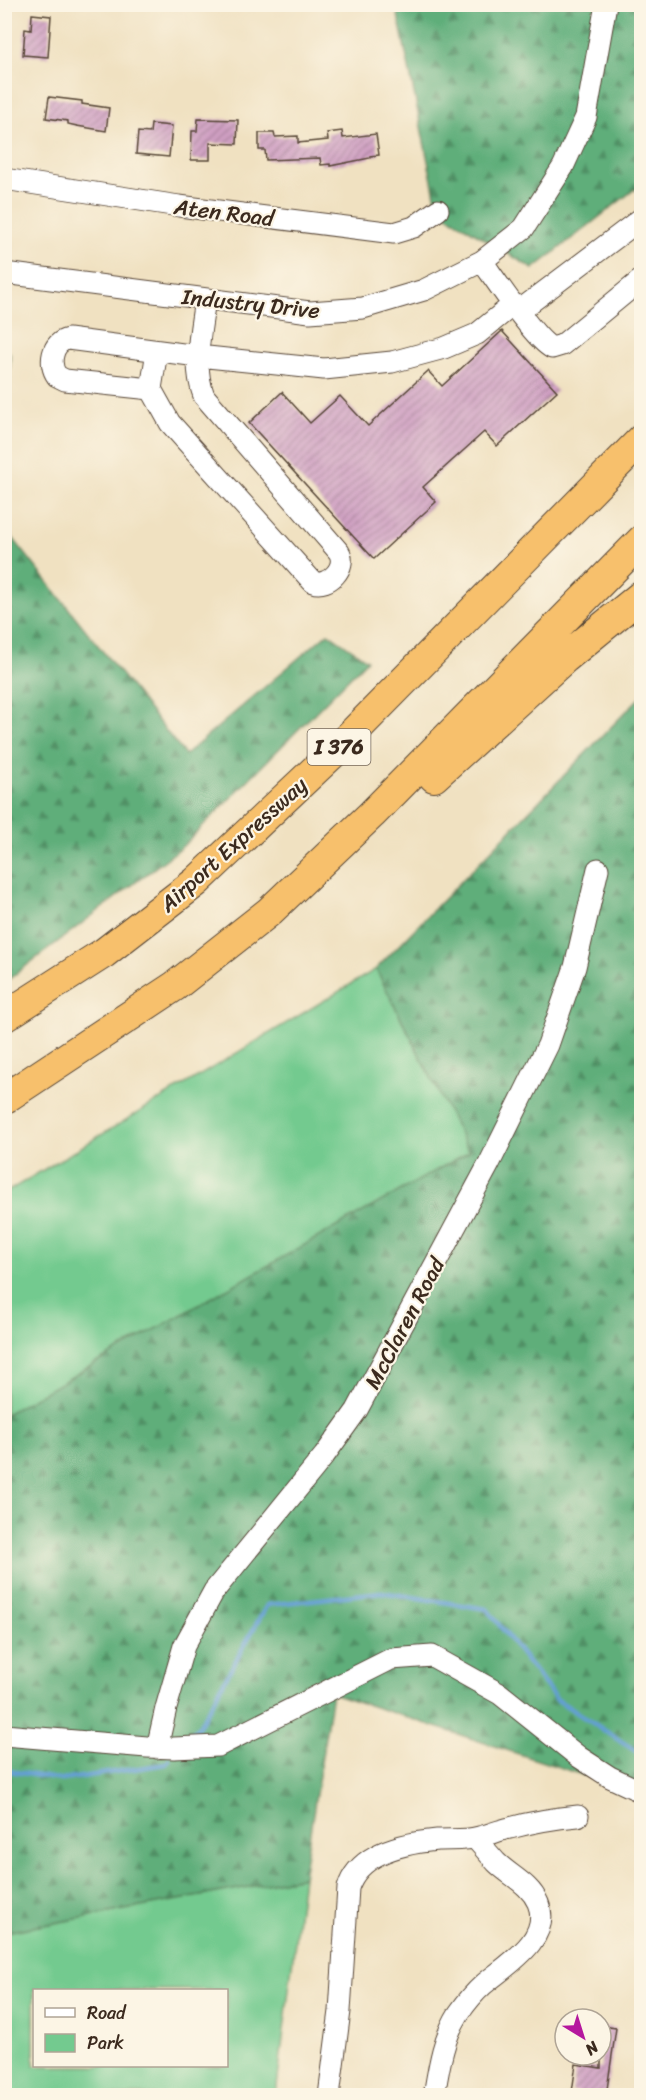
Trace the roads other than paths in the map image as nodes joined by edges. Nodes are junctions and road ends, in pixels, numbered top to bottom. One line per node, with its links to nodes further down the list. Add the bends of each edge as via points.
1 (606, 4): 5 (street, Industry Drive, via 586,117 563,167 524,228)
2 (4, 179): 3 (street, Aten Road, via 394,233 414,227)
3 (438, 210)
4 (642, 218): 9 (street)
5 (482, 261): 8 (street, Industry Drive, via 424,290 363,308 310,312); 9 (street)
6 (4, 273): 8 (street, Industry Drive)
7 (642, 279): 9 (street, via 559,347 545,344)
8 (205, 299): 11 (street)
9 (516, 308): 11 (street, via 477,334 392,362 324,369)
10 (157, 351): 11 (street); 12 (street); 12 (street, via 68,339 54,350 53,368 61,379)
11 (198, 357): 12 (street, via 204,396 342,556 340,568 325,582 313,582 170,423)
12 (151, 389)
13 (642, 426): 17 (highway)
14 (642, 439): 17 (highway, Airport Expressway / I 376)
15 (642, 540): 20 (highway, via 372,814 269,912 175,986)
16 (642, 595): 20 (highway, via 565,658 238,955 130,1029)
17 (334, 752): 19 (highway, Airport Expressway / I 376, via 196,882 104,953)
18 (598, 869): 22 (street, McClaren Road, via 575,967 548,1045 489,1164 357,1410 214,1591 184,1646)
19 (4, 1017)
20 (4, 1099)
21 (4, 1735): 22 (street)
22 (157, 1748): 23 (street, via 218,1746 391,1659 432,1656 500,1694 587,1763)
23 (642, 1792)
24 (578, 1816): 25 (street, via 553,1818)
25 (474, 1838): 26 (street, via 435,1840 385,1851 362,1866 350,1882); 27 (street, via 534,1895 539,1905 539,1925 526,1949 460,2012 443,2046)
26 (329, 2096)
27 (434, 2096)

